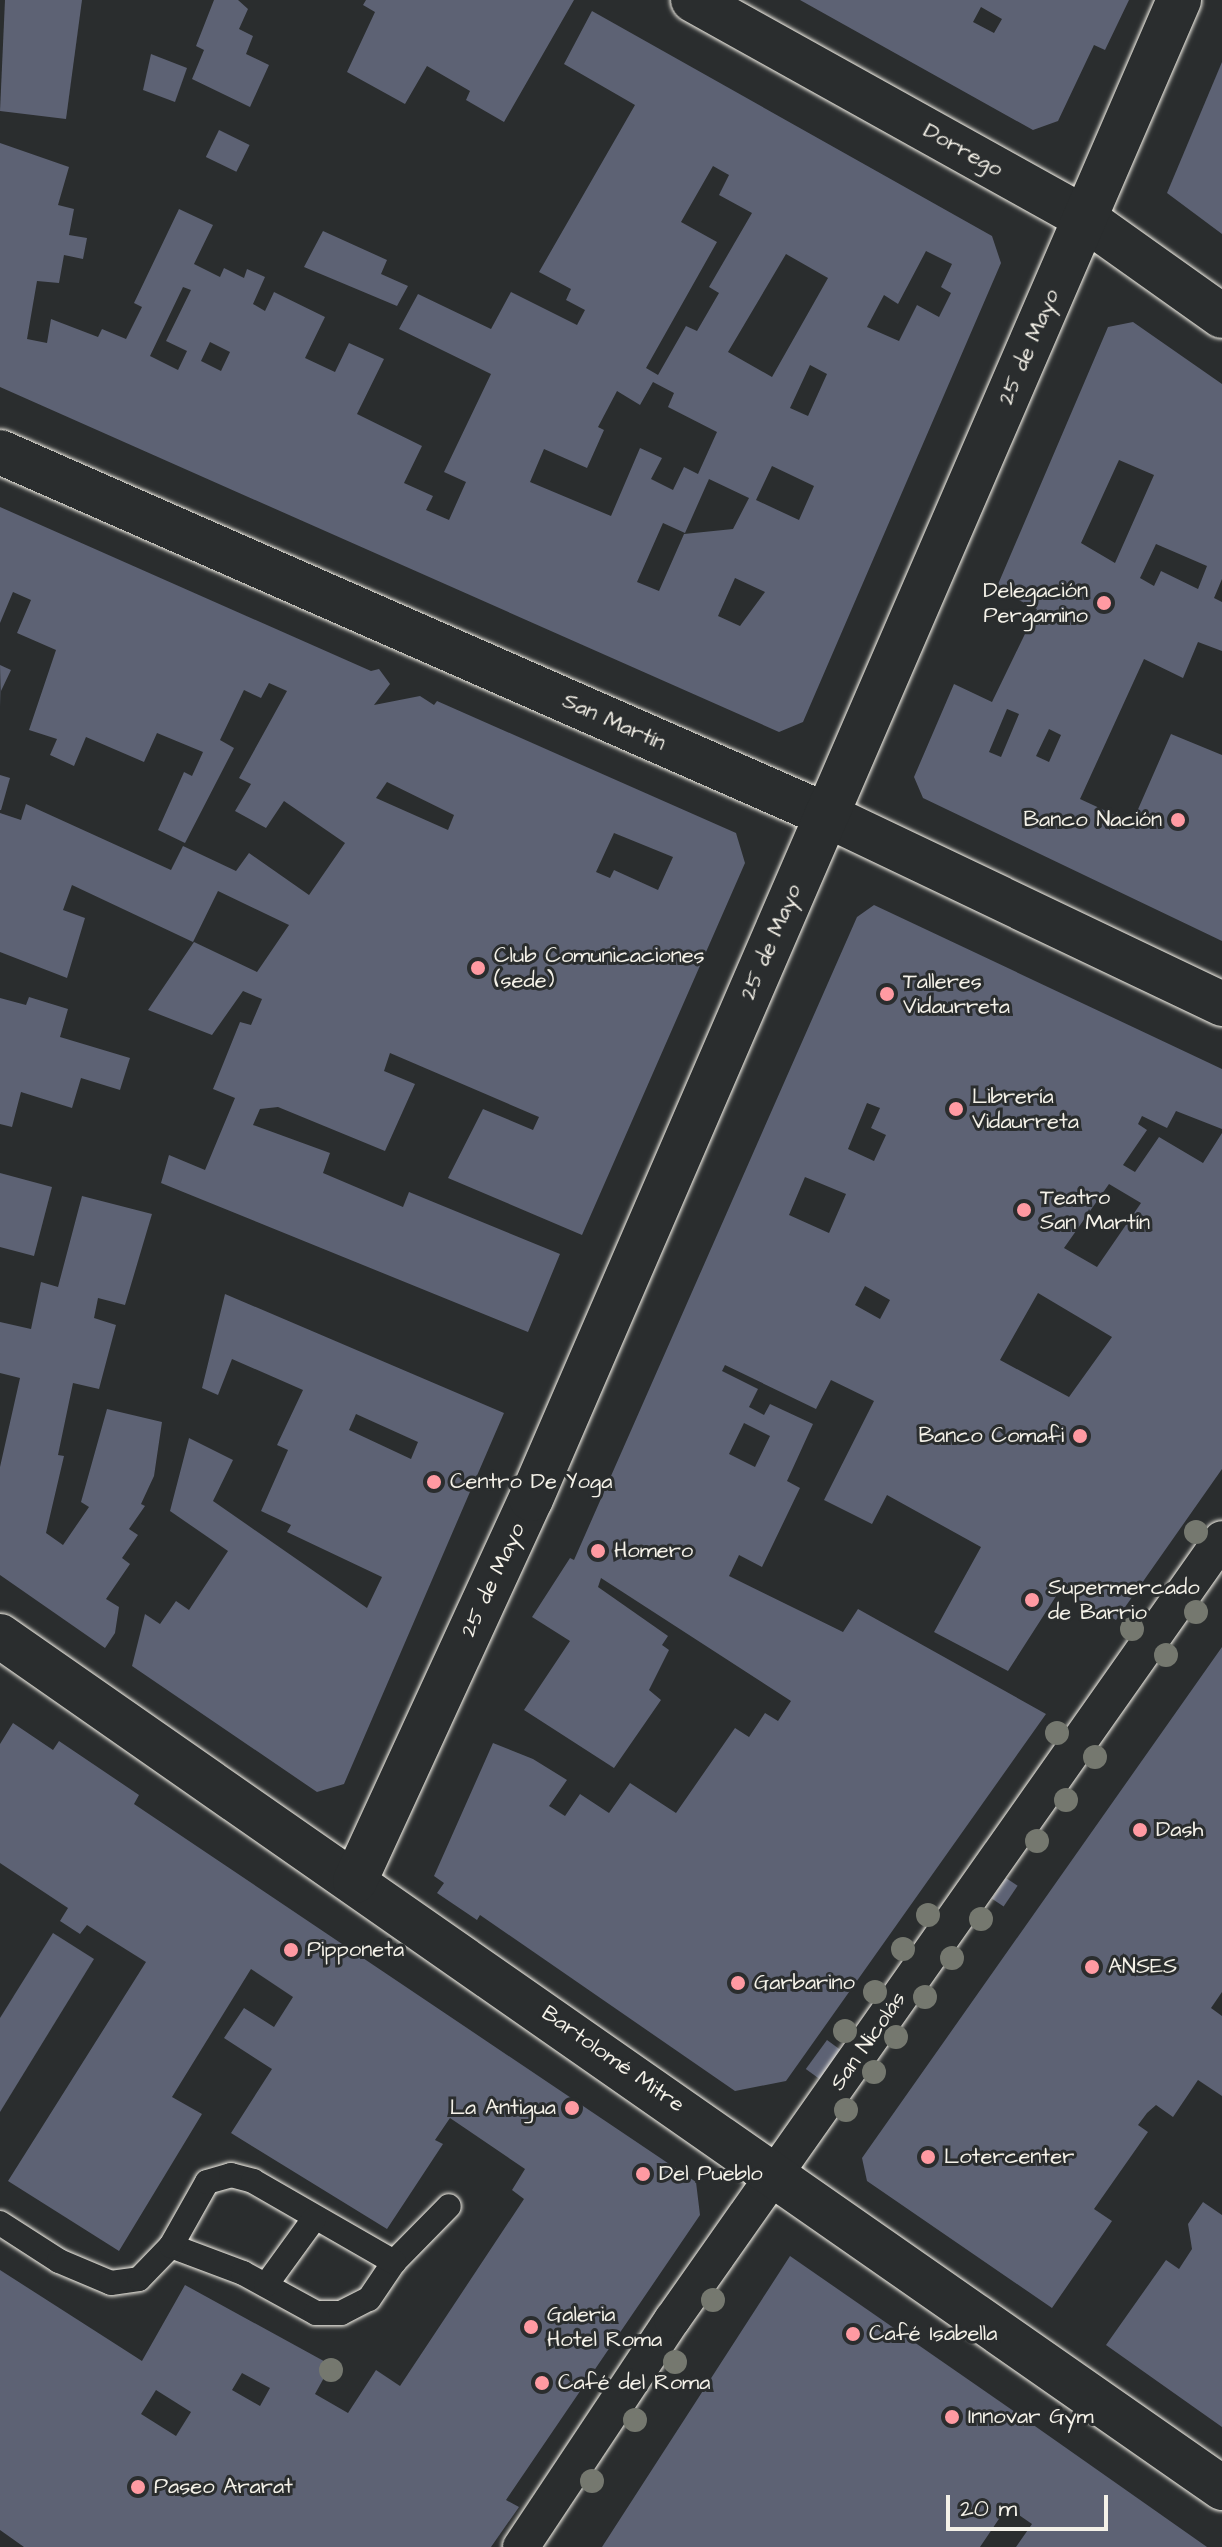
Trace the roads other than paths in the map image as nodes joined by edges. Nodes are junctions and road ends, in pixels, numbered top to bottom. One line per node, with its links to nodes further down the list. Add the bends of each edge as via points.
1 (693, 0): 3 (street, Dorrego)
2 (1179, 0): 3 (street, 25 de Mayo)
3 (1084, 218): 4 (street, Dorrego); 6 (street, 25 de Mayo)
4 (1222, 316)
5 (0, 452): 6 (street, San Martín)
6 (826, 815): 7 (street, San Martín); 10 (street, 25 de Mayo, via 531,1499)
7 (1222, 1004)
8 (1222, 1539): 11 (street, San Nicolás)
9 (0, 1636): 10 (street, Bartolomé Mitre)
10 (355, 1881): 11 (street, Bartolomé Mitre)
11 (776, 2173): 18 (street, Bartolomé Mitre); 19 (street, San Nicolás)
12 (449, 2206): 16 (lane)
13 (314, 2219): 15 (lane, via 253,2181 231,2175 207,2182); 16 (lane); 17 (lane)
14 (0, 2223): 15 (lane, via 59,2261 111,2283 139,2279)
15 (171, 2246): 17 (lane)
16 (394, 2262): 17 (lane, via 369,2299 341,2313 316,2313)
17 (266, 2285)
18 (1222, 2488)
19 (521, 2547)

